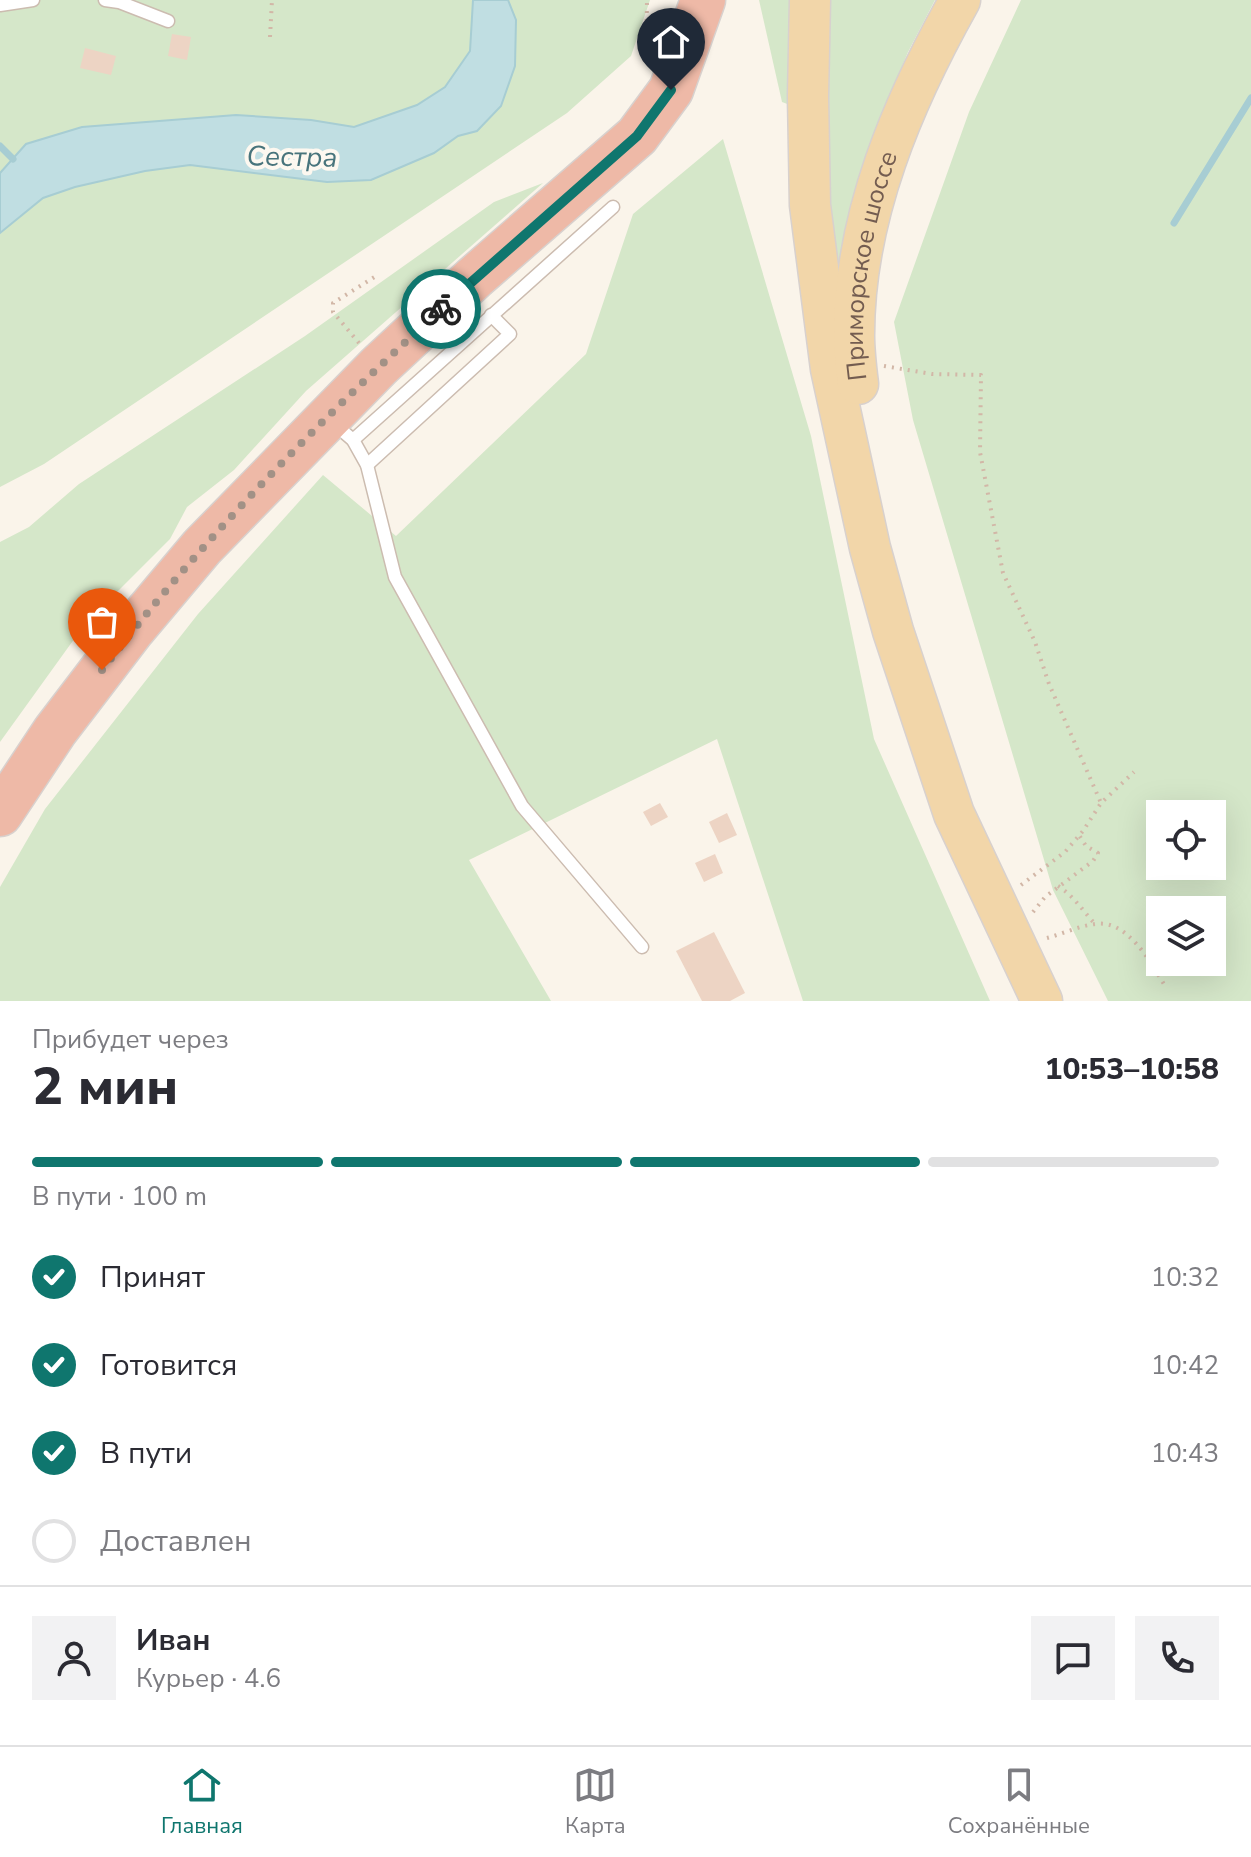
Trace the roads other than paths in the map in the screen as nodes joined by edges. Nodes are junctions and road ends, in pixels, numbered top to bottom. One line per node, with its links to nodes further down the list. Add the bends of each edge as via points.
1 (33, 0): 7 (lane)
2 (105, 0): 6 (lane)
3 (703, 0): 11 (highway, via 671,90 637,136 379,366)
4 (810, 0): 13 (main road, Приморское шоссе, via 810,205 831,369)
5 (960, 0): 13 (main road, Приморское шоссе, via 901,119 860,263 854,336)
6 (118, 1): 8 (lane)
7 (0, 5)
8 (168, 21)
9 (613, 207): 10 (lane)
10 (491, 315): 11 (lane); 12 (lane, via 510,334)
11 (340, 429): 12 (lane); 14 (highway, via 202,547 55,731)
12 (367, 465): 15 (lane, via 395,577 522,806)
13 (870, 548): 16 (main road, Приморское шоссе, via 954,814)
14 (0, 814)
15 (642, 947)
16 (1042, 1001)

